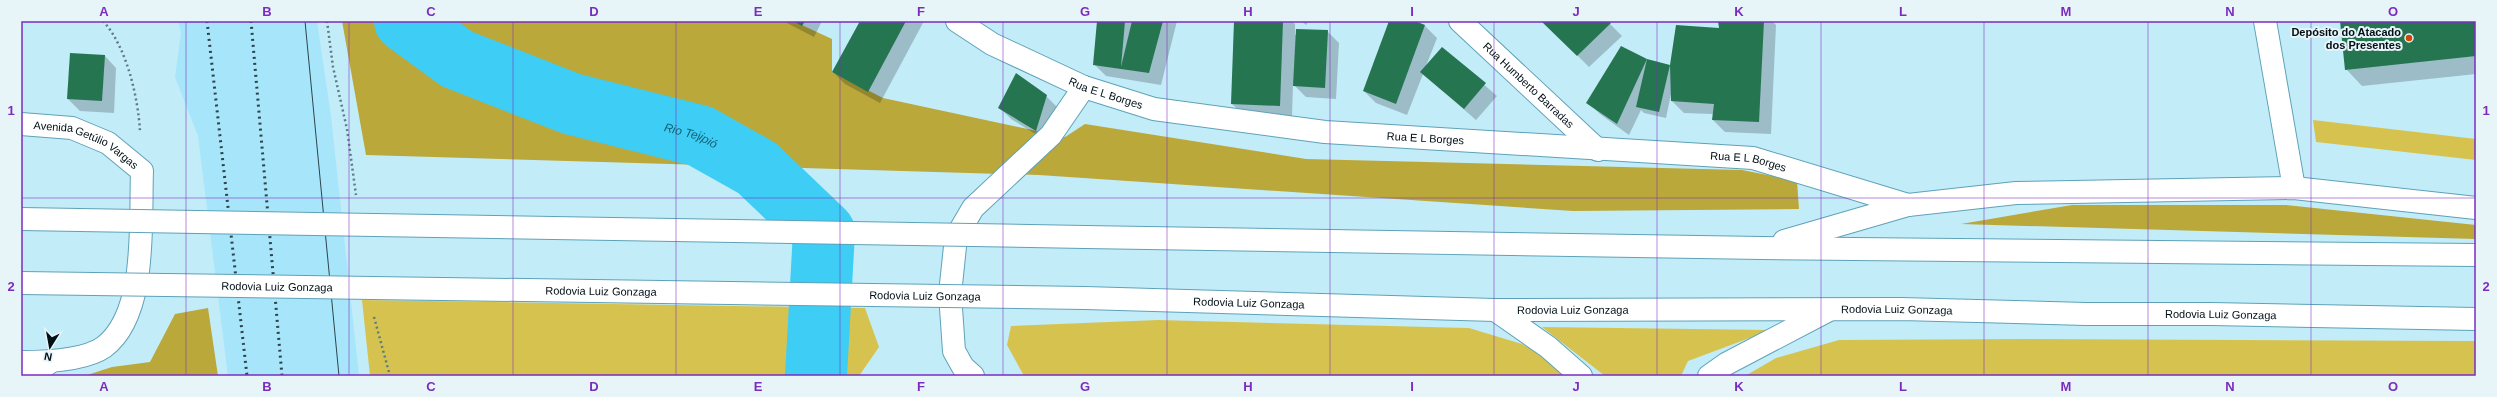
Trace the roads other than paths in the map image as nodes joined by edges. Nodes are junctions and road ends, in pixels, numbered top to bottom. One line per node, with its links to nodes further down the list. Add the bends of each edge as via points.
1 (957, 21): 4 (main road, Rua E L Borges, via 992,44)
2 (1460, 21): 6 (main road, Rua Humberto Barradas)
3 (2266, 21): 7 (main road)
4 (1084, 86): 6 (main road, Rua E L Borges, via 1154,109 1325,132); 20 (main road, via 1051,135 973,208 956,237 950,294 954,351 963,367)
5 (21, 124): 18 (main road, Avenida Getúlio Vargas, via 72,128 108,143 142,171 138,271 123,326 103,348 75,358)
6 (1598, 150): 8 (main road, Rua E L Borges, via 1754,158)
7 (2294, 188): 8 (main road, via 2016,193); 9 (main road)
8 (1908, 205): 11 (main road)
9 (2476, 208)
10 (21, 219): 11 (main road, bridge)
11 (1762, 248): 12 (main road)
12 (2476, 255)
13 (21, 283): 14 (main road, Rodovia Luiz Gonzaga, bridge, via 1084,298)
14 (1495, 310): 15 (main road, Rodovia Luiz Gonzaga); 21 (main road, via 1548,347)
15 (1829, 310): 16 (main road, Rodovia Luiz Gonzaga, via 1901,309); 22 (main road, via 1726,364)
16 (2476, 319)
17 (21, 362): 18 (main road, Avenida Getúlio Vargas)
18 (50, 362): 19 (main road)
19 (32, 376)
20 (973, 376)
21 (1581, 376)
22 (1709, 376)

